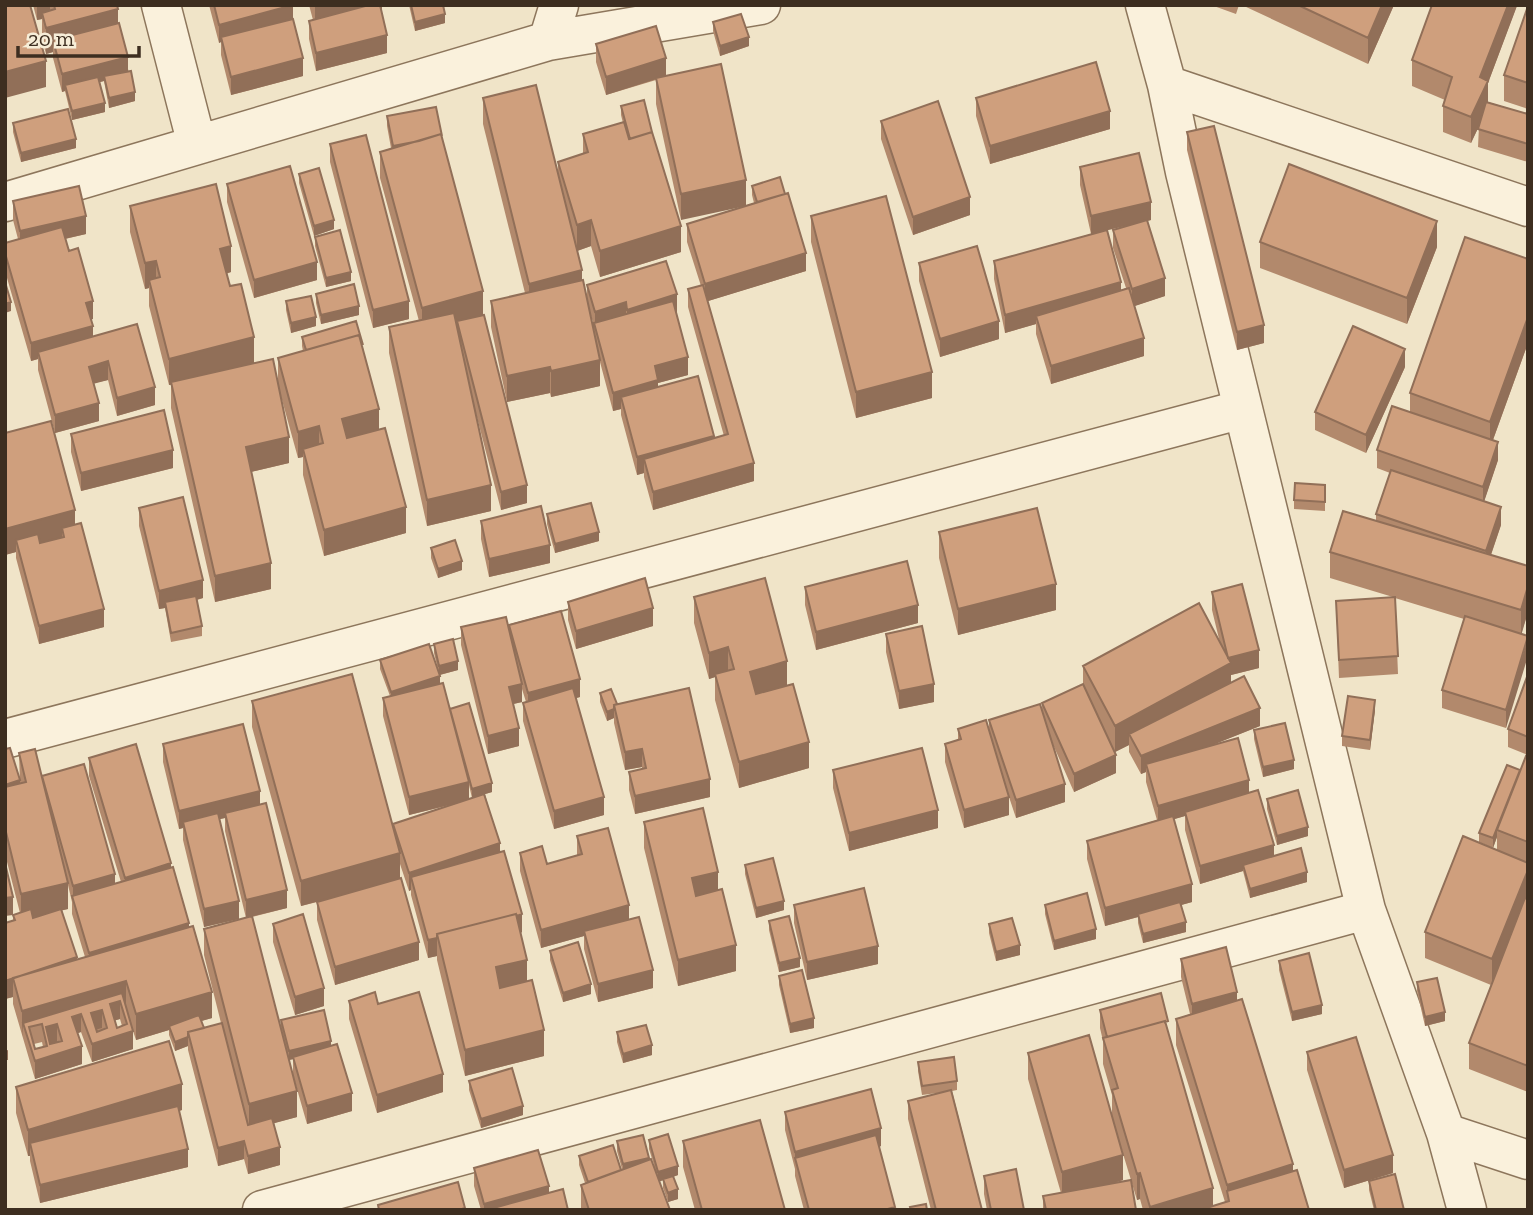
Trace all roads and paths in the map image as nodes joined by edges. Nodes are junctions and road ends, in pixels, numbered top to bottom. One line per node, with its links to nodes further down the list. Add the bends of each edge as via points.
1 (161, 5): 7 (street)
2 (559, 5): 5 (street)
3 (761, 5): 5 (street)
4 (1145, 5): 6 (street)
5 (548, 41): 7 (street)
6 (1167, 85): 9 (street); 10 (street)
7 (197, 145): 8 (street)
8 (5, 202)
9 (1528, 207)
10 (1243, 409): 11 (street); 12 (street)
11 (5, 739)
12 (1366, 910): 13 (street); 15 (street)
13 (1446, 1133): 14 (street); 16 (street)
14 (1528, 1160)
15 (262, 1210)
16 (1467, 1210)

